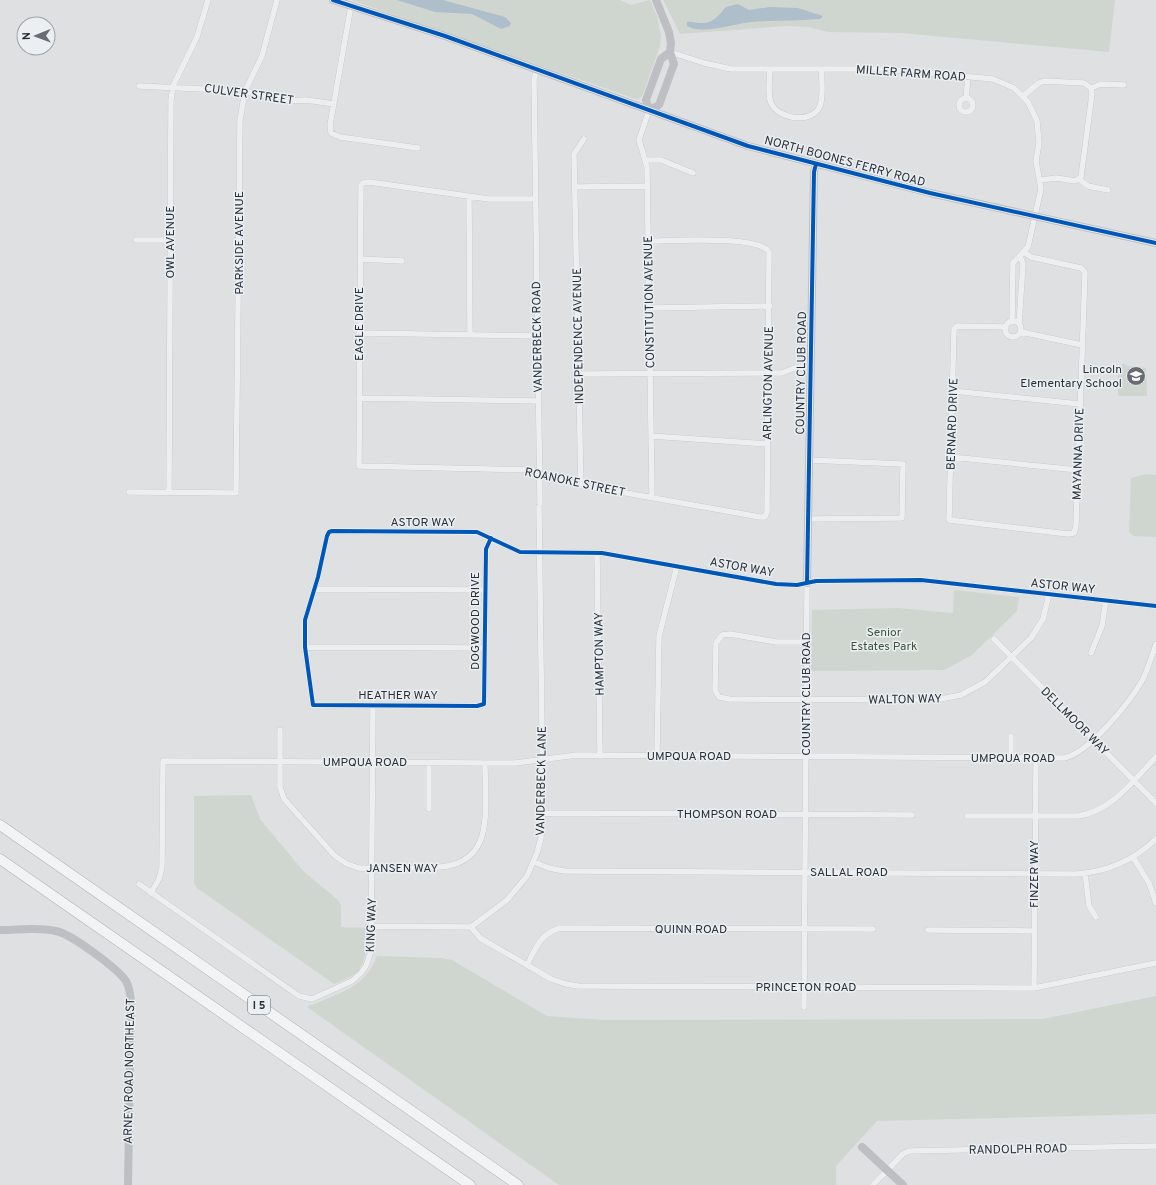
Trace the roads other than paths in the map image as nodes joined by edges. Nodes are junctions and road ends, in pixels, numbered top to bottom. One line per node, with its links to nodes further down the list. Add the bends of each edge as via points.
1 (208, 0): 13 (street, OWL AVENUE, via 197,37)
2 (277, 0): 15 (street, PARKSIDE AVENUE, via 262,56)
3 (333, 0): 5 (main road, NORTH BOONES FERRY ROAD)
4 (656, 0): 6 (main road, via 669,32)
5 (351, 6): 7 (main road, NORTH BOONES FERRY ROAD); 18 (street)
6 (670, 52): 8 (street, MILLER FARM ROAD, via 719,67); 19 (main road, via 661,59 658,66 646,100); 19 (main road, via 674,64 658,105)
7 (537, 69): 19 (main road, NORTH BOONES FERRY ROAD); 31 (street, VANDERBECK ROAD, via 534,80)
8 (770, 69): 9 (street, MILLER FARM ROAD); 9 (street, via 770,99 774,108 780,113 804,118 811,116 820,107)
9 (822, 69): 10 (street, MILLER FARM ROAD, via 882,69)
10 (968, 76): 16 (street, MILLER FARM ROAD, via 993,79 1006,84); 17 (street)
11 (1124, 85): 14 (street, via 1101,84)
12 (139, 86): 13 (street, CULVER STREET)
13 (173, 86): 15 (street, CULVER STREET); 34 (street, OWL AVENUE)
14 (1091, 88): 16 (street, via 1084,83 1044,81); 25 (street, via 1083,170)
15 (245, 91): 18 (street, CULVER STREET, via 290,101 306,100); 67 (street, PARKSIDE AVENUE, via 240,120 236,493)
16 (1023, 96): 26 (street, MILLER FARM ROAD, via 1038,126 1036,161)
17 (966, 98)
18 (334, 104): 21 (street, via 331,133 340,137)
19 (649, 110): 22 (street, CONSTITUTION AVENUE, via 639,140); 23 (main road, NORTH BOONES FERRY ROAD, via 748,146)
20 (584, 139): 28 (street, INDEPENDENCE AVENUE, via 574,154)
21 (418, 148)
22 (645, 160): 24 (street, via 661,160); 27 (street, CONSTITUTION AVENUE)
23 (816, 164): 32 (main road, NORTH BOONES FERRY ROAD); 50 (main road, COUNTRY CLUB ROAD)
24 (693, 173)
25 (1079, 179): 26 (street); 29 (street, via 1088,186)
26 (1041, 180): 32 (street, MILLER FARM ROAD)
27 (647, 186): 28 (street); 35 (street, CONSTITUTION AVENUE)
28 (575, 187): 52 (street, INDEPENDENCE AVENUE)
29 (1108, 190)
30 (469, 197): 31 (street); 38 (street, EAGLE DRIVE, via 374,182 363,183 360,192); 47 (street)
31 (534, 199): 48 (street, VANDERBECK ROAD)
32 (1036, 217): 36 (main road, NORTH BOONES FERRY ROAD); 37 (street, MILLER FARM ROAD, via 1029,245)
33 (136, 240): 34 (street)
34 (170, 240): 67 (street, OWL AVENUE)
35 (648, 241): 40 (street, ARLINGTON AVENUE, via 725,240 756,244 767,249 770,260); 41 (street, CONSTITUTION AVENUE)
36 (1156, 243)
37 (1022, 254): 42 (street, MILLER FARM ROAD, via 1013,263); 43 (street); 49 (street, MAYANNA DRIVE, via 1085,270)
38 (360, 259): 39 (street); 46 (street, EAGLE DRIVE)
39 (402, 261)
40 (770, 306): 41 (street); 51 (street, ARLINGTON AVENUE)
41 (649, 308): 53 (street, CONSTITUTION AVENUE)
42 (1012, 322): 43 (street); 44 (street)
43 (1019, 324): 45 (street)
44 (1006, 328): 45 (street, via 1010,336 1017,336); 54 (street, BERNARD DRIVE, via 955,327)
45 (1021, 332): 49 (street)
46 (359, 333): 47 (street); 55 (street, EAGLE DRIVE)
47 (470, 335): 48 (street)
48 (537, 336): 56 (street, VANDERBECK ROAD)
49 (1082, 345): 57 (street, MAYANNA DRIVE)
50 (811, 367): 51 (street); 61 (main road, COUNTRY CLUB ROAD)
51 (769, 373): 53 (street); 59 (street, ARLINGTON AVENUE)
52 (579, 374): 53 (street); 65 (street, INDEPENDENCE AVENUE)
53 (650, 374): 58 (street, CONSTITUTION AVENUE)
54 (953, 391): 57 (street); 60 (street, BERNARD DRIVE)
55 (359, 398): 56 (street); 62 (street, EAGLE DRIVE)
56 (538, 401): 64 (street, VANDERBECK ROAD)
57 (1080, 404): 63 (street, MAYANNA DRIVE)
58 (651, 436): 59 (street); 68 (street, CONSTITUTION AVENUE)
59 (767, 444): 70 (street, ARLINGTON AVENUE)
60 (951, 457): 63 (street); 72 (street, BERNARD DRIVE, via 949,520)
61 (809, 460): 71 (main road, COUNTRY CLUB ROAD); 71 (street, via 903,464 902,518)
62 (359, 466): 64 (street, ROANOKE STREET, via 531,470)
63 (1078, 470): 72 (street, MAYANNA DRIVE)
64 (539, 473): 65 (street, ROANOKE STREET); 69 (street, VANDERBECK ROAD)
65 (580, 485): 68 (street, ROANOKE STREET)
66 (130, 492): 67 (street)
67 (169, 492)
68 (652, 497): 70 (street, ROANOKE STREET)
69 (539, 505): 74 (street, VANDERBECK LANE)
70 (765, 516)
71 (808, 519): 77 (main road, COUNTRY CLUB ROAD)
72 (1074, 533)
73 (491, 538): 74 (street, ASTOR WAY, via 520,552); 78 (street, ASTOR WAY, via 472,532 329,532); 79 (street, DOGWOOD DRIVE, via 486,549)
74 (540, 552): 75 (street, ASTOR WAY); 101 (street, VANDERBECK LANE)
75 (597, 552): 76 (street, ASTOR WAY); 96 (street, HAMPTON WAY)
76 (677, 566): 77 (street, ASTOR WAY, via 776,584); 97 (street, via 659,636)
77 (807, 583): 80 (street, ASTOR WAY, via 908,579); 84 (street, COUNTRY CLUB ROAD)
78 (314, 589): 79 (street); 86 (street, via 305,620)
79 (486, 590): 87 (street, DOGWOOD DRIVE)
80 (1049, 594): 81 (street, ASTOR WAY); 89 (street, WALTON WAY, via 1040,626)
81 (1106, 600): 82 (street, ASTOR WAY); 88 (street, via 1102,626)
82 (1156, 606)
83 (994, 639): 89 (street, DELLMOOR WAY)
84 (806, 642): 90 (street, COUNTRY CLUB ROAD); 90 (street, WALTON WAY, via 776,642 730,634 722,635 716,643 715,685 717,693 725,699)
85 (1156, 644): 95 (street, UMPQUA ROAD, via 1136,690)
86 (305, 646): 87 (street); 92 (street, HEATHER WAY, via 312,704)
87 (485, 648): 91 (street, DOGWOOD DRIVE)
88 (1091, 653)
89 (1012, 658): 90 (street, WALTON WAY, via 980,686 949,698); 95 (street, DELLMOOR WAY)
90 (806, 700): 98 (street, COUNTRY CLUB ROAD)
91 (484, 704): 92 (street, HEATHER WAY)
92 (373, 705): 104 (street, KING WAY)
93 (280, 730): 103 (street, JANSEN WAY)
94 (1011, 736): 100 (street)
95 (1094, 739): 102 (street, UMPQUA ROAD, via 1068,757); 107 (street, DELLMOOR WAY)
96 (600, 756): 97 (street, UMPQUA ROAD); 101 (street, UMPQUA ROAD)
97 (657, 756): 98 (street, UMPQUA ROAD)
98 (805, 757): 100 (street, UMPQUA ROAD); 111 (street, COUNTRY CLUB ROAD)
99 (1156, 757): 107 (street)
100 (1011, 758): 102 (street, UMPQUA ROAD)
101 (543, 759): 106 (street, UMPQUA ROAD, via 515,763); 110 (street, VANDERBECK LANE)
102 (1036, 759): 114 (street, FINZER WAY)
103 (280, 762): 104 (street, UMPQUA ROAD); 120 (street, JANSEN WAY, via 281,791 287,803 340,860 355,867); 125 (street, UMPQUA ROAD, via 163,761 162,867)
104 (373, 762): 105 (street, UMPQUA ROAD); 120 (street, KING WAY)
105 (429, 763): 106 (street, UMPQUA ROAD); 109 (street)
106 (485, 763): 120 (street, JANSEN WAY, via 484,830 480,842 469,856 445,868)
107 (1134, 780): 108 (street, DELLMOOR WAY); 114 (street, via 1110,803 1092,813 1078,816)
108 (1156, 802)
109 (428, 809)
110 (543, 813): 111 (street, THOMPSON ROAD); 119 (street, VANDERBECK LANE, via 541,838)
111 (805, 815): 112 (street, THOMPSON ROAD); 121 (street, COUNTRY CLUB ROAD)
112 (912, 815)
113 (967, 816): 114 (street)
114 (1035, 816): 122 (street, FINZER WAY)
115 (0, 825): 145 (highway, I 5)
116 (1156, 839): 117 (street, SALLAL ROAD)
117 (1133, 857): 123 (street, SALLAL ROAD, via 1112,867); 126 (street, via 1145,876)
118 (0, 858): 144 (highway, I 5)
119 (534, 862): 121 (street, SALLAL ROAD, via 564,871); 129 (street, VANDERBECK LANE, via 513,894)
120 (372, 868): 128 (street, KING WAY)
121 (805, 872): 122 (street, SALLAL ROAD); 132 (street, COUNTRY CLUB ROAD)
122 (1034, 873): 123 (street, SALLAL ROAD); 134 (street, FINZER WAY)
123 (1085, 873): 127 (street, via 1084,881 1090,908)
124 (139, 884): 125 (street, KING WAY)
125 (151, 893): 128 (street, KING WAY, via 293,992 308,999 344,985 361,973 370,956)
126 (1156, 903)
127 (1096, 917)
128 (372, 926): 129 (street)
129 (471, 927): 136 (street, PRINCETON ROAD, via 480,938)
130 (873, 929): 132 (street, QUINN ROAD)
131 (0, 930): 143 (main road, ARNEY ROAD NORTHEAST, via 61,932 114,969 128,986 131,1002)
132 (804, 930): 136 (street, QUINN ROAD, via 560,928 542,937); 137 (street, COUNTRY CLUB ROAD)
133 (928, 930): 134 (street)
134 (1034, 931): 138 (street, FINZER WAY)
135 (1156, 963): 138 (street, PRINCETON ROAD)
136 (527, 965): 137 (street, PRINCETON ROAD, via 551,979 572,985)
137 (804, 987): 138 (street, PRINCETON ROAD); 139 (street, COUNTRY CLUB ROAD)
138 (1034, 988)
139 (804, 1007)
140 (1156, 1146): 142 (street, RANDOLPH ROAD, via 909,1151)
141 (862, 1147): 142 (main road)
142 (887, 1170): 146 (street, RANDOLPH ROAD); 147 (main road)
143 (128, 1185)
144 (470, 1185)
145 (518, 1185)
146 (873, 1185)
147 (903, 1185)

